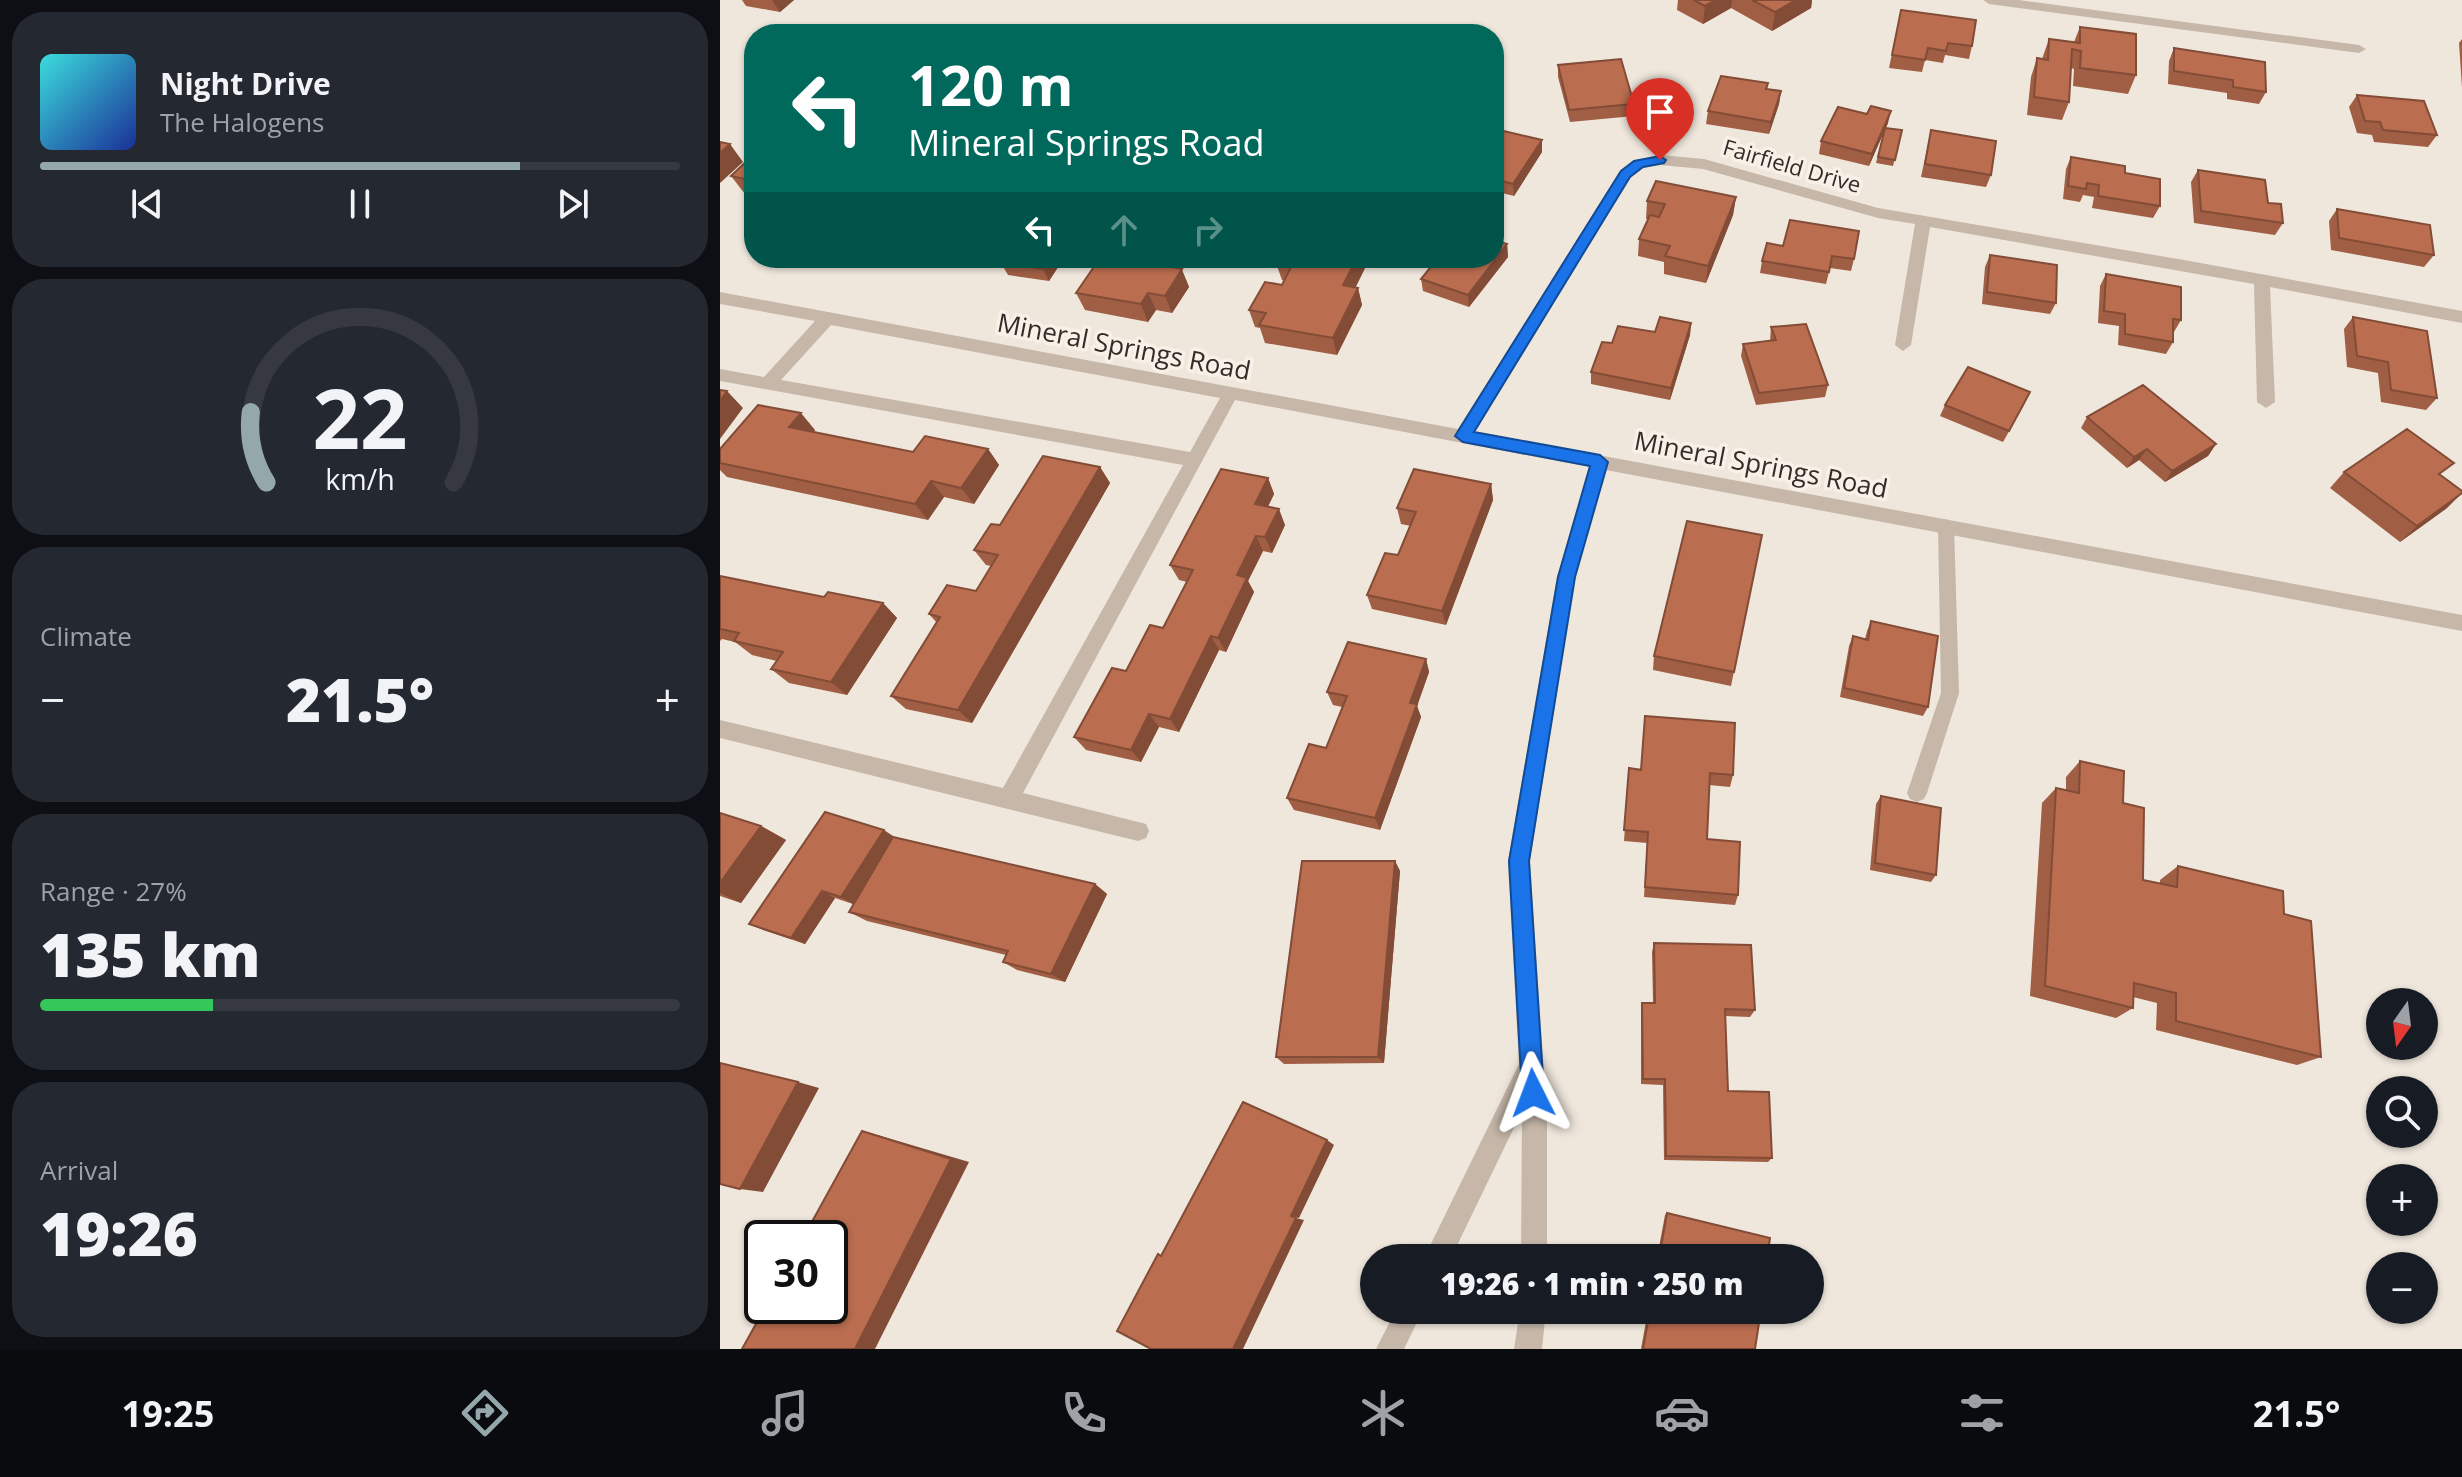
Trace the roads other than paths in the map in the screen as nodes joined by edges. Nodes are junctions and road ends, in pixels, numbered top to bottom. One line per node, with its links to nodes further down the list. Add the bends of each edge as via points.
1 (1989, 0): 2 (street)
2 (2359, 49)
3 (1923, 221): 4 (street, Fairfield Drive); 8 (street); 13 (street, Fairfield Drive, via 1704,164 1639,164 1607,200)
4 (2262, 281): 6 (street, Fairfield Drive); 12 (street)
5 (720, 298): 7 (street, Mineral Springs Road)
6 (2462, 317)
7 (828, 318): 10 (street); 11 (street, Mineral Springs Road)
8 (1903, 345)
9 (720, 375): 10 (street)
10 (767, 384): 14 (street)
11 (1231, 393): 13 (street, Mineral Springs Road); 14 (street)
12 (2266, 402)
13 (1463, 436): 15 (street, Mineral Springs Road)
14 (1195, 460): 20 (street)
15 (1600, 462): 16 (street, Mineral Springs Road); 22 (street, via 1566,577 1519,861)
16 (1946, 526): 17 (street, Mineral Springs Road); 19 (lane, via 1950,693)
17 (2462, 623)
18 (720, 729): 20 (street)
19 (1917, 793)
20 (1008, 800): 21 (street)
21 (1138, 831)
22 (1531, 1064): 23 (street); 24 (street)
23 (1444, 1244)
24 (1534, 1244)
25 (1403, 1324): 27 (street)
26 (1531, 1324): 28 (street)
27 (1390, 1349)
28 (1528, 1349)

